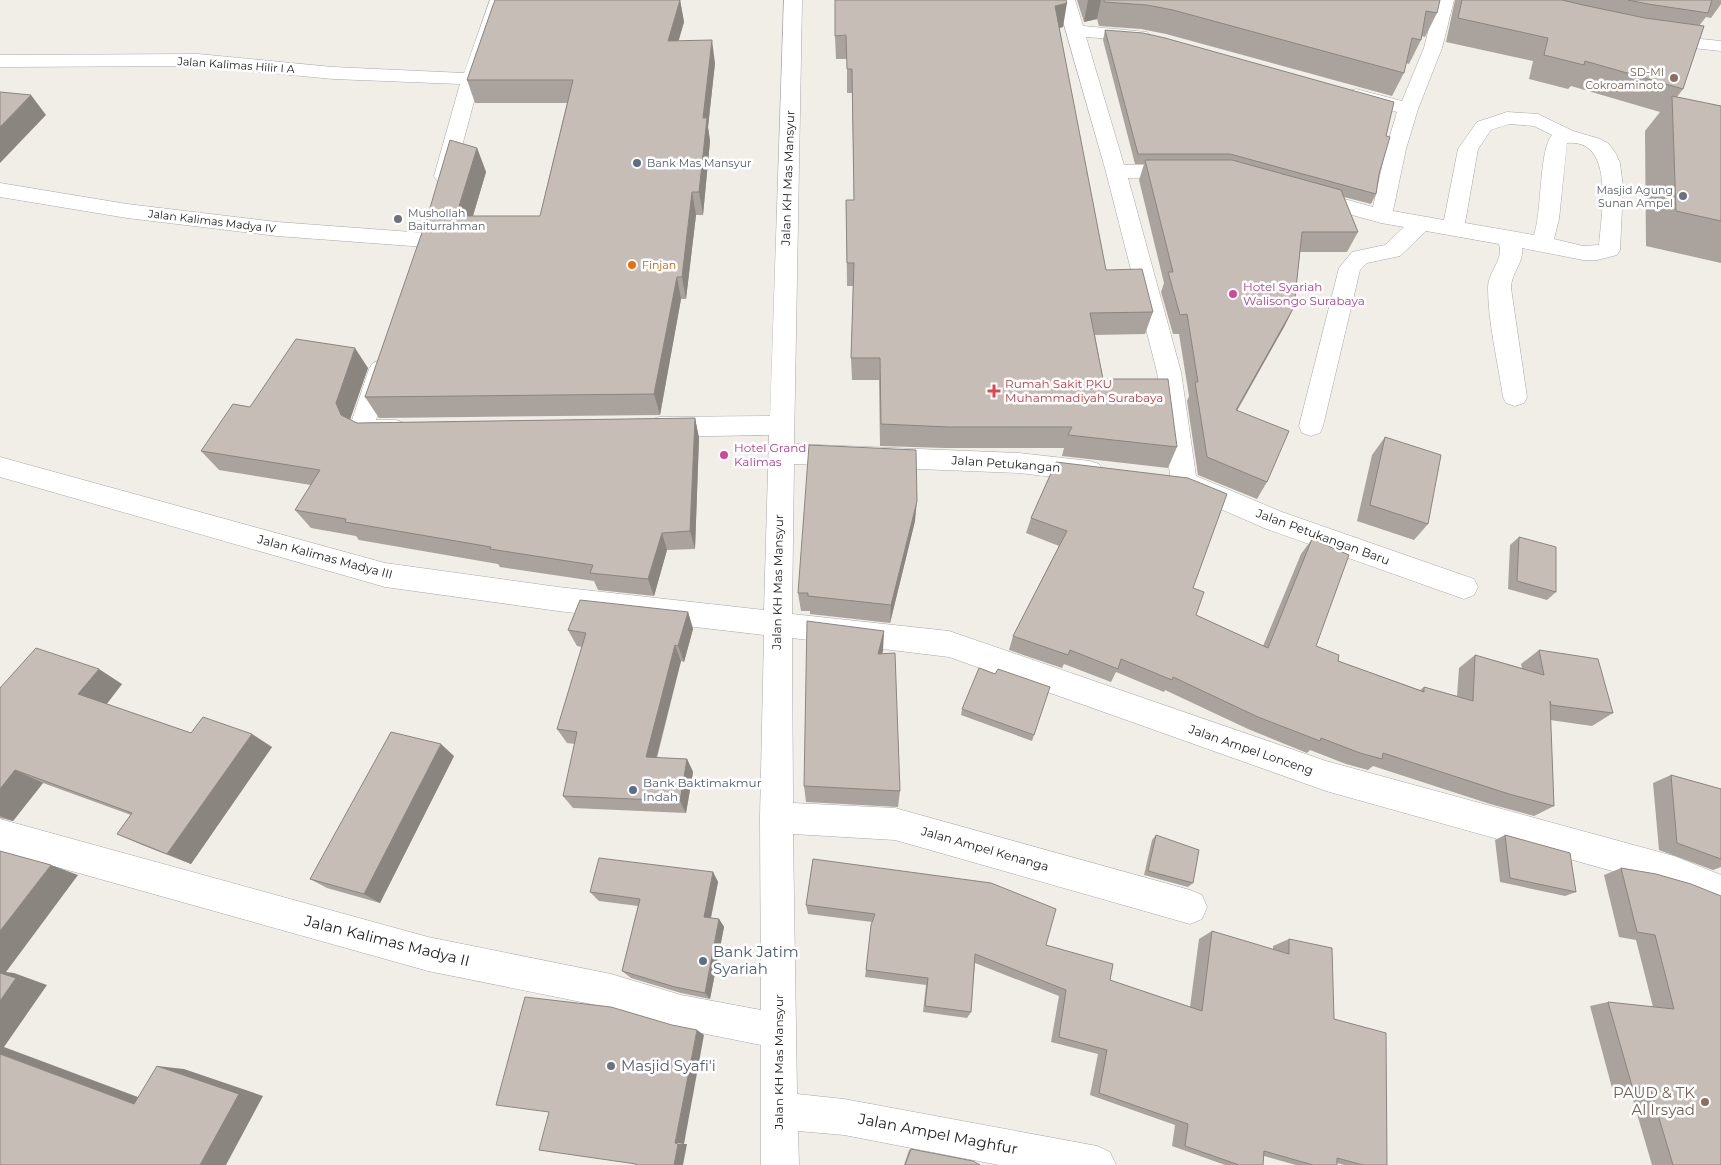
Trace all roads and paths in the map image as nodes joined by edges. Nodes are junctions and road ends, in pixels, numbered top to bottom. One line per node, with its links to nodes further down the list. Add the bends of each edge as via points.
1 (499, 0): 10 (street)
2 (793, 0): 27 (street, Jalan KH Mas Mansyur)
3 (1066, 0): 5 (street)
4 (1445, 0): 12 (street, via 1433,48)
5 (1074, 31): 7 (street); 15 (street)
6 (1646, 37): 8 (street)
7 (1158, 39)
8 (1721, 46)
9 (0, 61): 10 (street, Jalan Kalimas Hilir I A, via 198,60 334,73)
10 (471, 78): 18 (street)
11 (1343, 91): 12 (street)
12 (1408, 109): 19 (street)
13 (1570, 137): 21 (street, via 1538,120 1507,118 1484,126 1468,149); 24 (street, via 1558,140 1548,228); 24 (street, via 1593,142 1606,152 1611,166 1613,202 1609,250 1583,253)
14 (1201, 170): 15 (street)
15 (1116, 172): 34 (street, Jalan Petukangan Baru, via 1169,372 1175,481 1273,520)
16 (0, 190): 23 (street, Jalan Kalimas Madya IV, via 276,229)
17 (1298, 192): 19 (street)
18 (439, 193)
19 (1381, 216): 20 (street)
20 (1421, 223): 21 (street); 28 (street, via 1392,251 1360,257 1350,268)
21 (1453, 229): 22 (street)
22 (1508, 238): 24 (street); 26 (street, via 1512,260 1500,282 1500,298)
23 (425, 240)
24 (1542, 244)
25 (388, 350): 30 (street, via 363,424 370,430)
26 (1515, 397)
27 (780, 425): 29 (street); 31 (street, Jalan KH Mas Mansyur)
28 (1312, 426)
29 (634, 427)
30 (419, 430)
31 (780, 452): 33 (street, Jalan Petukangan, via 1019,463); 35 (street, Jalan KH Mas Mansyur)
32 (0, 466): 35 (street, Jalan Kalimas Madya III, via 385,575)
33 (1116, 474)
34 (1464, 587)
35 (778, 625): 36 (street, Jalan KH Mas Mansyur); 38 (street, Jalan Ampel Lonceng, via 949,644 1326,776 1674,872)
36 (776, 818): 39 (street, Jalan Ampel Kenanga, via 895,824); 40 (street, Jalan KH Mas Mansyur)
37 (0, 835): 40 (street, Jalan Kalimas Madya II, via 428,954 610,992 681,1012)
38 (1721, 892)
39 (1190, 907)
40 (779, 1030): 41 (street, Jalan KH Mas Mansyur)
41 (778, 1111): 42 (street, Jalan KH Mas Mansyur); 43 (street, Jalan Ampel Maghfur, via 844,1117)
42 (780, 1165)
43 (1097, 1165)

